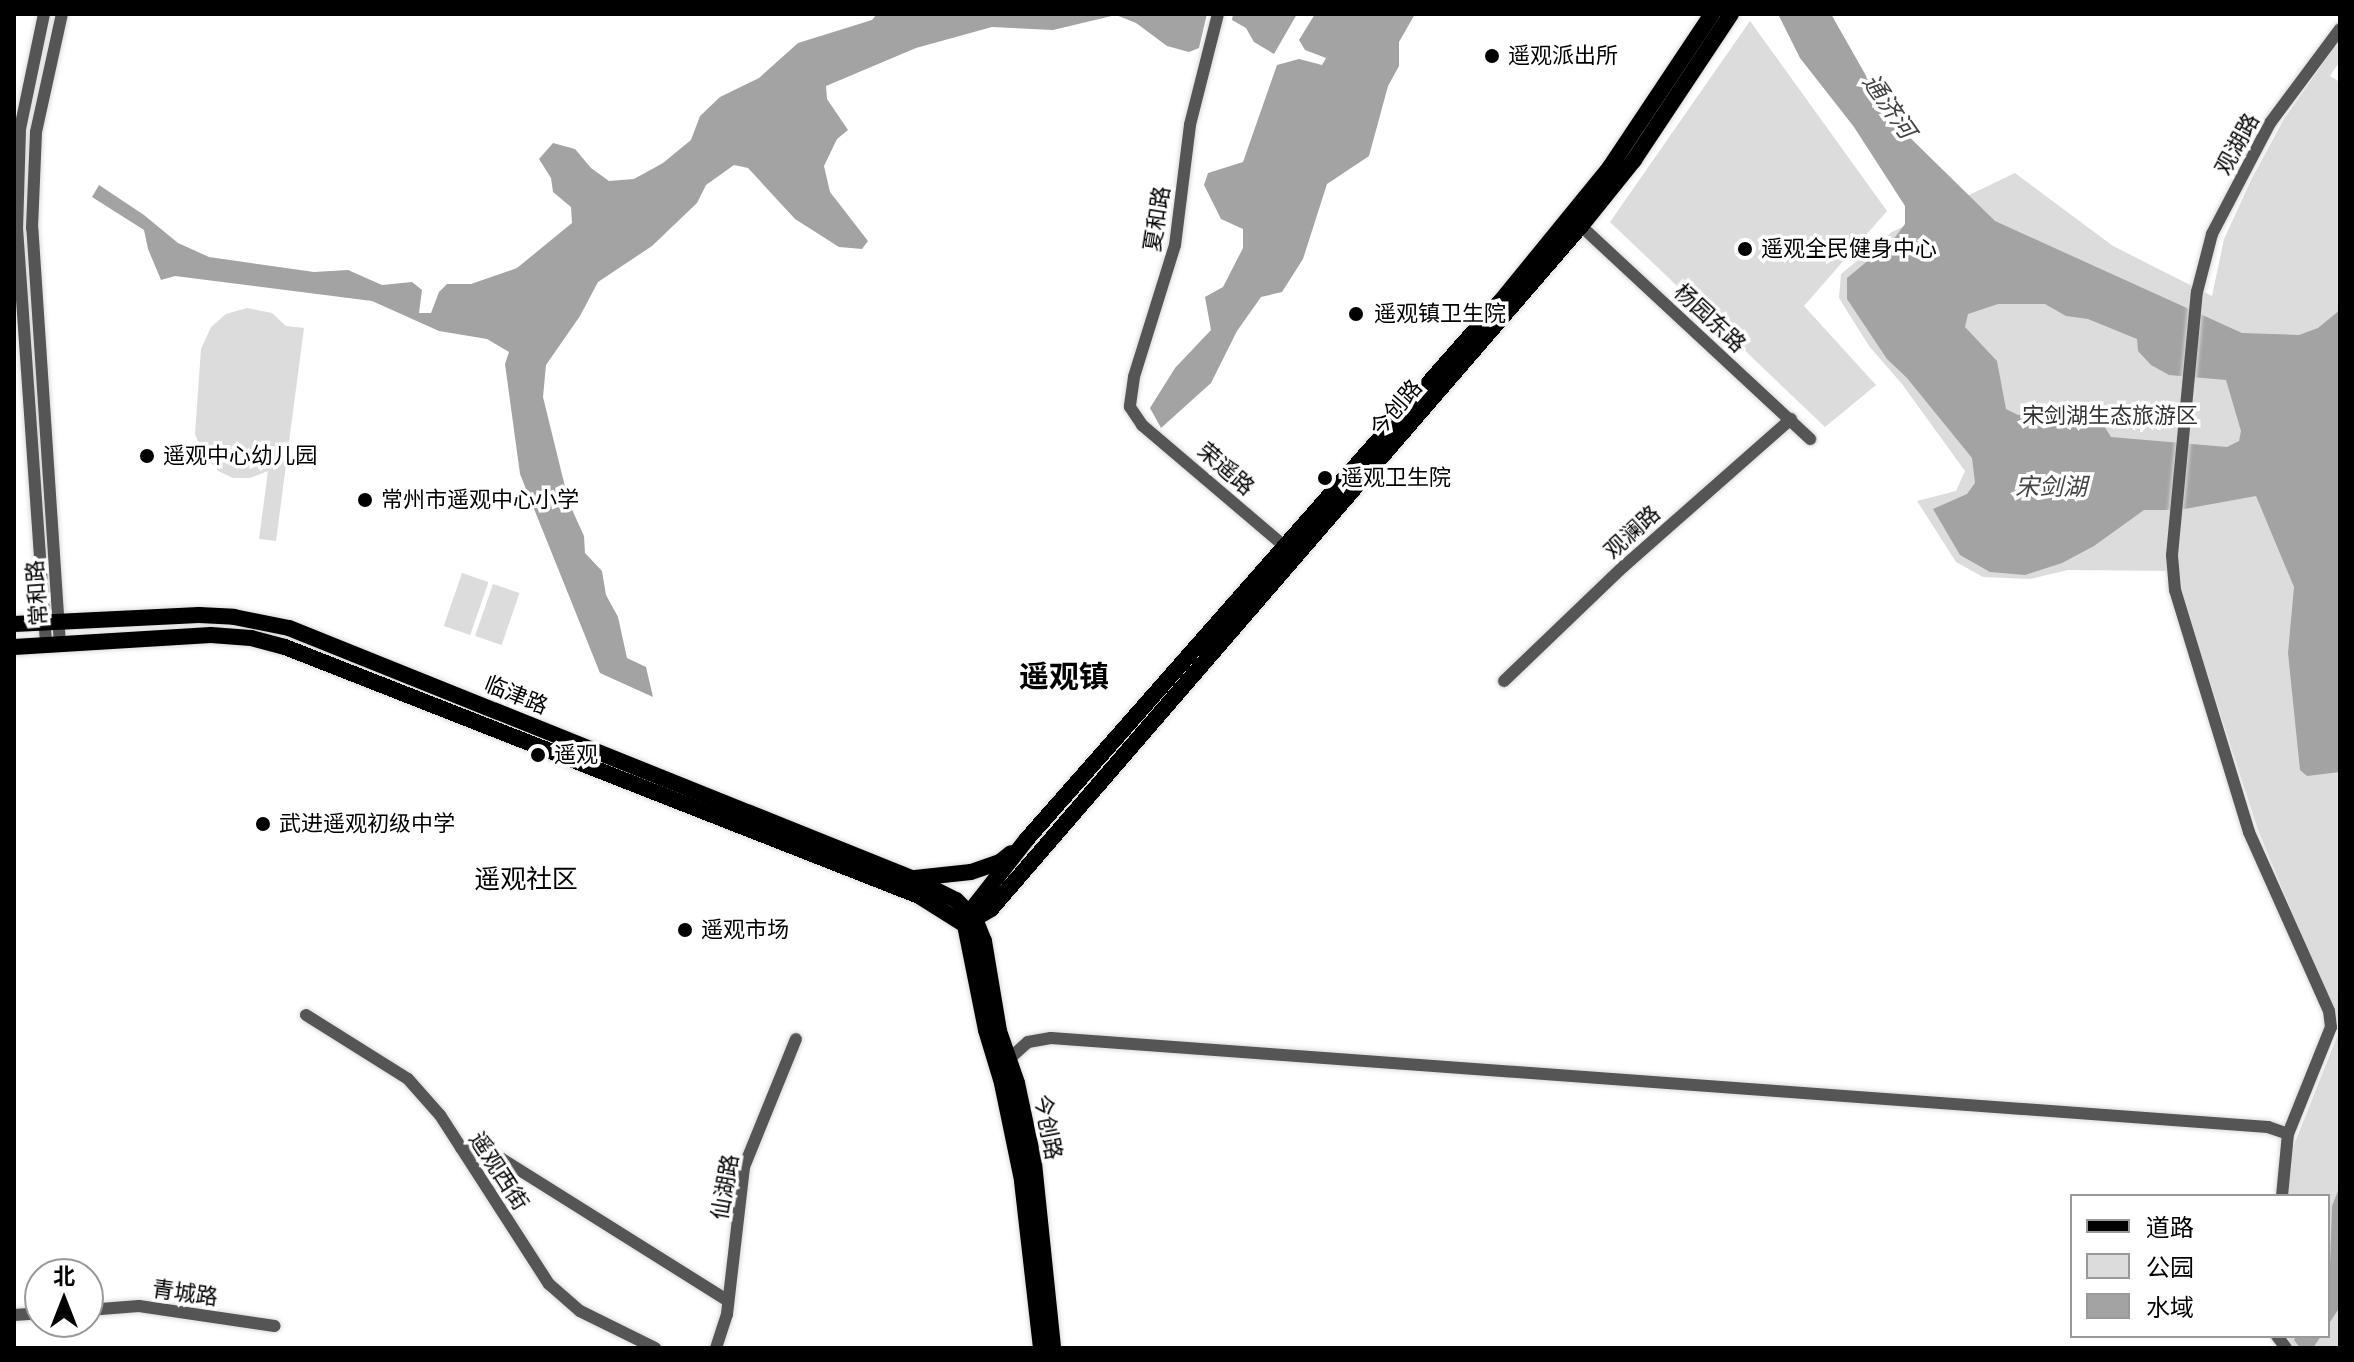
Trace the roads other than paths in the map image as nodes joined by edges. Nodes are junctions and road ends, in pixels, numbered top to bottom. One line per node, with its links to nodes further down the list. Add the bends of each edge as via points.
1 (44, 14): 12 (street, 常和路, via 20,129 17,228)
2 (62, 14): 12 (street, 常和路, via 36,132 32,228)
3 (1218, 14): 9 (street, 夏和路, via 1190,125 1175,245 1130,393 1130,407)
4 (1712, 14): 11 (main road, 今创路, via 1610,167 1500,302)
5 (1731, 14): 7 (main road, 今创路, via 1634,160)
6 (2340, 29): 23 (street, 观湖路, via 2270,123 2212,234 2197,292 2172,555 2175,590 2249,832 2329,1011 2331,1027)
7 (1581, 226): 8 (street, 杨园东路); 19 (main road, 今创路, via 991,909)
8 (1791, 419): 10 (street, 杨园东路); 16 (street, 观澜路)
9 (1142, 425): 11 (street, 荣遥路)
10 (1810, 439)
11 (1283, 545): 17 (main road, 今创路)
12 (52, 622): 13 (main road, 临津路); 14 (street, 常和路); 18 (main road, 临津路, via 199,615 289,628)
13 (14, 624)
14 (53, 645): 15 (main road, 临津路); 19 (main road, 临津路, via 211,635 285,647)
15 (14, 647)
16 (1504, 681)
17 (1027, 839): 18 (main road, via 1000,862 971,872); 19 (main road, 今创路)
18 (912, 878): 19 (main road, 临津路, via 956,900)
19 (970, 919): 22 (main road, 今创路, via 984,941); 31 (main road, 今创路, via 986,1030 1022,1180)
20 (306, 1015): 24 (street, 遥观西街, via 408,1079)
21 (796, 1039): 26 (street, 仙湖路, via 744,1167)
22 (1009, 1059): 23 (street, via 1028,1042 1051,1038 2174,1119 2268,1127); 32 (main road, 今创路, via 1034,1163)
23 (2288, 1134): 25 (street, 观湖路)
24 (461, 1148): 26 (street, via 502,1159); 29 (street, 遥观西街, via 549,1284 580,1311)
25 (2282, 1194)
26 (728, 1301): 30 (street, 仙湖路)
27 (104, 1309): 28 (street, 青城路, via 139,1306)
28 (275, 1326)
29 (655, 1348)
30 (716, 1348)
31 (1041, 1348)
32 (1053, 1348)

